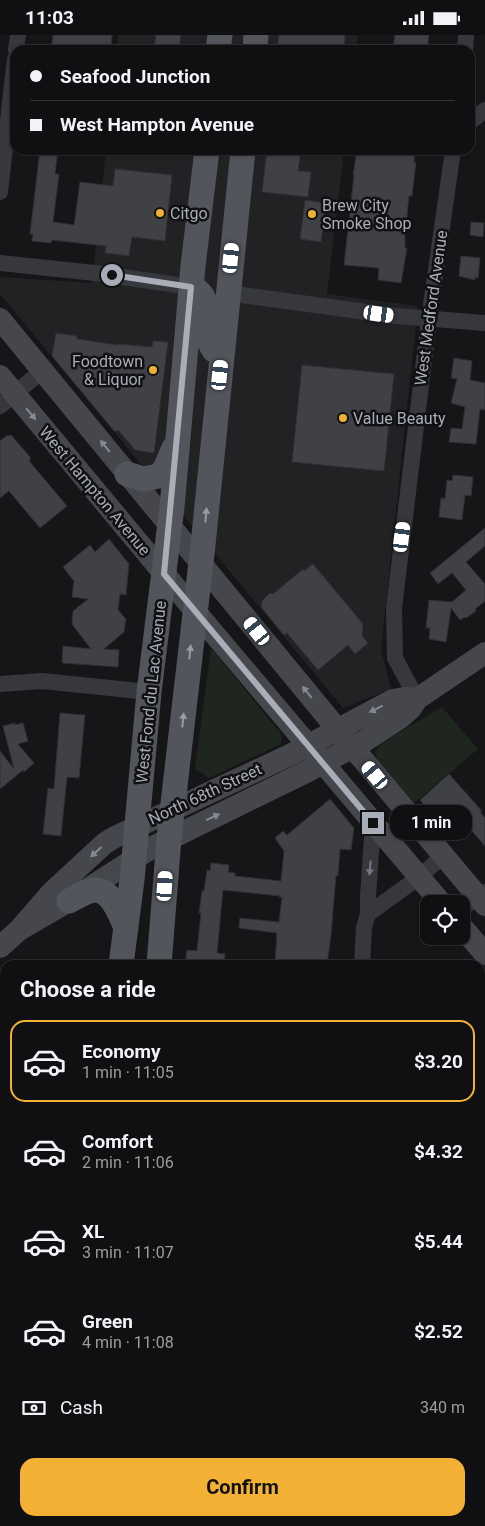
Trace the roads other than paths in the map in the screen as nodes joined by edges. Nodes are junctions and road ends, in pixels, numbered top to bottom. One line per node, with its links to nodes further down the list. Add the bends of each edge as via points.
1 (10, 103): 7 (street)
2 (485, 110): 3 (street)
3 (475, 119)
4 (242, 155): 9 (main road)
5 (453, 155): 14 (street, West Medford Avenue)
6 (206, 157): 8 (main road, West Fond du Lac Avenue); 9 (main road, via 224,186)
7 (0, 192)
8 (200, 216): 11 (main road, West Fond du Lac Avenue); 12 (main road, via 214,253 219,286)
9 (234, 229): 12 (main road)
10 (0, 263): 11 (street)
11 (191, 287): 16 (main road, via 202,295 207,305 209,341); 20 (main road, West Fond du Lac Avenue)
12 (228, 293): 14 (street); 16 (main road)
13 (0, 319): 17 (main road)
14 (429, 319): 15 (street); 29 (street, West Medford Avenue, via 394,607 395,658)
15 (485, 323)
16 (221, 363): 23 (main road, one-way to 16)
17 (42, 371): 19 (street); 21 (main road, one-way to 17)
18 (0, 376): 19 (main road, West Hampton Avenue)
19 (7, 401): 24 (main road, West Hampton Avenue, one-way to 24)
20 (178, 439): 21 (main road, via 159,476 143,479); 22 (main road, West Fond du Lac Avenue)
21 (128, 474): 22 (main road)
22 (169, 525): 23 (main road); 24 (main road, West Fond du Lac Avenue)
23 (200, 563): 25 (main road); 30 (main road, one-way to 23)
24 (164, 574): 25 (main road, West Hampton Avenue); 28 (main road, West Fond du Lac Avenue)
25 (195, 611): 31 (main road, West Hampton Avenue); 34 (main road, one-way to 25)
26 (485, 653): 29 (main road, North 68th Street)
27 (0, 684): 28 (street, via 42,681)
28 (149, 692): 36 (main road, West Fond du Lac Avenue)
29 (417, 699): 30 (main road, North 68th Street, one-way to 30, via 393,700); 32 (main road, North 68th Street, via 400,718)
30 (338, 730): 31 (main road, North 68th Street); 32 (main road)
31 (308, 745): 33 (main road, West Hampton Avenue); 34 (main road, North 68th Street)
32 (352, 747): 33 (main road, North 68th Street); 38 (main road)
33 (323, 763): 35 (main road, West Hampton Avenue); 37 (main road, North 68th Street, one-way to 33)
34 (173, 810): 36 (main road, North 68th Street); 37 (main road)
35 (373, 823): 40 (main road, West Hampton Avenue); 44 (street, one-way to 44)
36 (137, 826): 39 (main road, West Fond du Lac Avenue); 46 (main road, North 68th Street, one-way to 46, via 106,843 52,892)
37 (169, 838): 39 (main road, North 68th Street); 51 (main road)
38 (443, 856): 40 (street); 43 (main road)
39 (134, 858): 42 (main road, North 68th Street); 45 (main road, West Fond du Lac Avenue)
40 (419, 877): 41 (main road, West Hampton Avenue); 44 (street)
41 (434, 895)
42 (69, 901): 45 (main road, via 85,892 99,891 112,901); 46 (main road, North 68th Street)
43 (477, 901)
44 (368, 914): 52 (street)
45 (126, 928): 50 (main road, West Fond du Lac Avenue)
46 (19, 930): 48 (main road, North 68th Street)
47 (470, 936): 49 (main road)
48 (0, 947)
49 (485, 954)
50 (122, 960)
51 (159, 960)
52 (362, 960)

